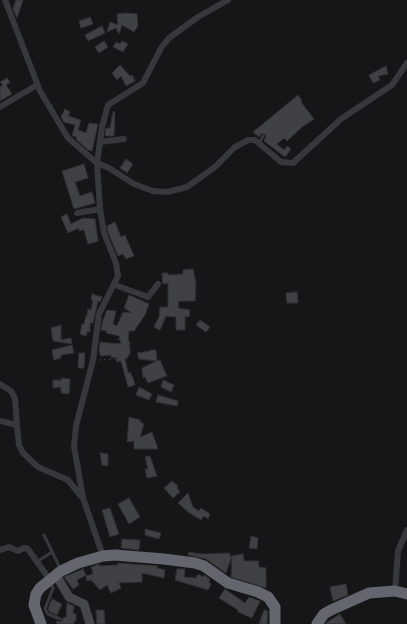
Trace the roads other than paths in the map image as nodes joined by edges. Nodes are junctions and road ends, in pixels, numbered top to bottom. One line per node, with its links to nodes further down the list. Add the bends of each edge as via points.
1 (5, 0): 4 (street)
2 (228, 0): 8 (street, via 169,38 143,83 108,104)
3 (407, 63): 9 (street, via 392,85 341,119 293,163 281,162)
4 (37, 85): 5 (street); 10 (street, via 68,138)
5 (0, 107)
6 (263, 136): 9 (lane)
7 (124, 139): 8 (street)
8 (100, 142): 10 (street)
9 (259, 144): 10 (street, via 253,140 241,142 198,180 187,187 167,192 134,184)
10 (97, 163): 11 (street)
11 (100, 209): 12 (street); 14 (street, via 104,233 117,270)
12 (77, 212)
13 (158, 284): 14 (street, via 148,296)
14 (115, 285): 18 (street, via 99,314 75,438 75,458)
15 (0, 384): 17 (street, via 14,395)
16 (0, 421): 17 (street)
17 (16, 425): 18 (street, via 20,445 27,458 42,470 68,480)
18 (82, 498): 23 (street)
19 (407, 530): 26 (street, via 398,551)
20 (44, 535): 22 (lane)
21 (0, 550): 24 (street, via 9,547 18,552 27,548)
22 (52, 552): 24 (lane); 25 (lane)
23 (103, 556): 25 (highway, via 78,564); 31 (highway, via 164,559 200,564 228,584 268,597 275,607)
24 (38, 561): 25 (street)
25 (54, 577): 28 (lane, via 45,610); 29 (highway, via 40,588 35,597 35,609); 30 (street, via 69,598 84,604)
26 (395, 591): 27 (highway); 32 (highway, via 379,591 358,597 328,612)
27 (407, 594)
28 (60, 619)
29 (41, 624)
30 (90, 624)
31 (274, 624)
32 (317, 624)

